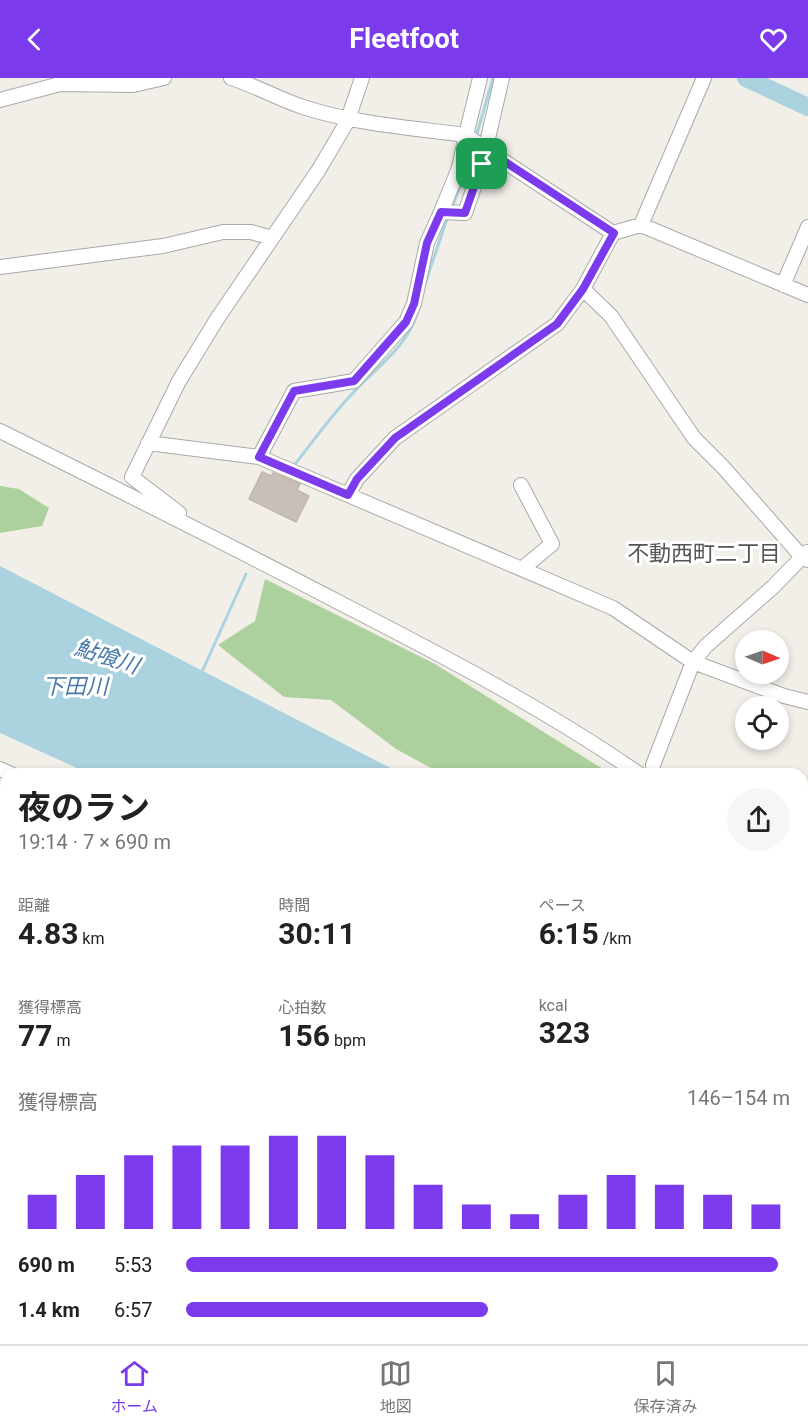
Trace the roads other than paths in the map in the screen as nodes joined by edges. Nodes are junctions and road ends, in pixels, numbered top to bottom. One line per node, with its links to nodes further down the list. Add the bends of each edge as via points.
1 (164, 78): 7 (street, via 133,85 60,84)
2 (231, 78): 8 (street, via 302,107)
3 (362, 78): 8 (street)
4 (480, 78): 9 (street)
5 (502, 78): 9 (street)
6 (704, 78): 11 (street)
7 (0, 100)
8 (348, 118): 9 (street); 14 (street, via 318,171)
9 (475, 142): 10 (street, via 459,168); 10 (street, via 482,164 465,213); 13 (street)
10 (443, 212): 21 (street, via 427,243 414,304 406,322 354,381 294,391)
11 (642, 225): 13 (street); 16 (street)
12 (808, 227): 16 (street)
13 (614, 233): 17 (street)
14 (272, 238): 15 (street, via 251,232 223,232 163,246); 20 (street, via 179,381)
15 (0, 267)
16 (783, 285): 18 (street)
17 (583, 289): 23 (street, via 557,324 395,438 357,479); 25 (street, via 611,316 694,438)
18 (808, 295)
19 (0, 431): 24 (street)
20 (148, 443): 21 (street); 24 (street, via 132,477)
21 (259, 457): 23 (street)
22 (522, 485): 26 (street, via 552,544)
23 (348, 495): 26 (street)
24 (204, 532): 30 (street, via 443,656)
25 (806, 556): 27 (street)
26 (523, 568): 27 (street, via 613,608)
27 (693, 662): 28 (street); 29 (street)
28 (808, 702)
29 (653, 765)
30 (630, 768)
31 (332, 1344): 32 (street)
32 (352, 1344)

